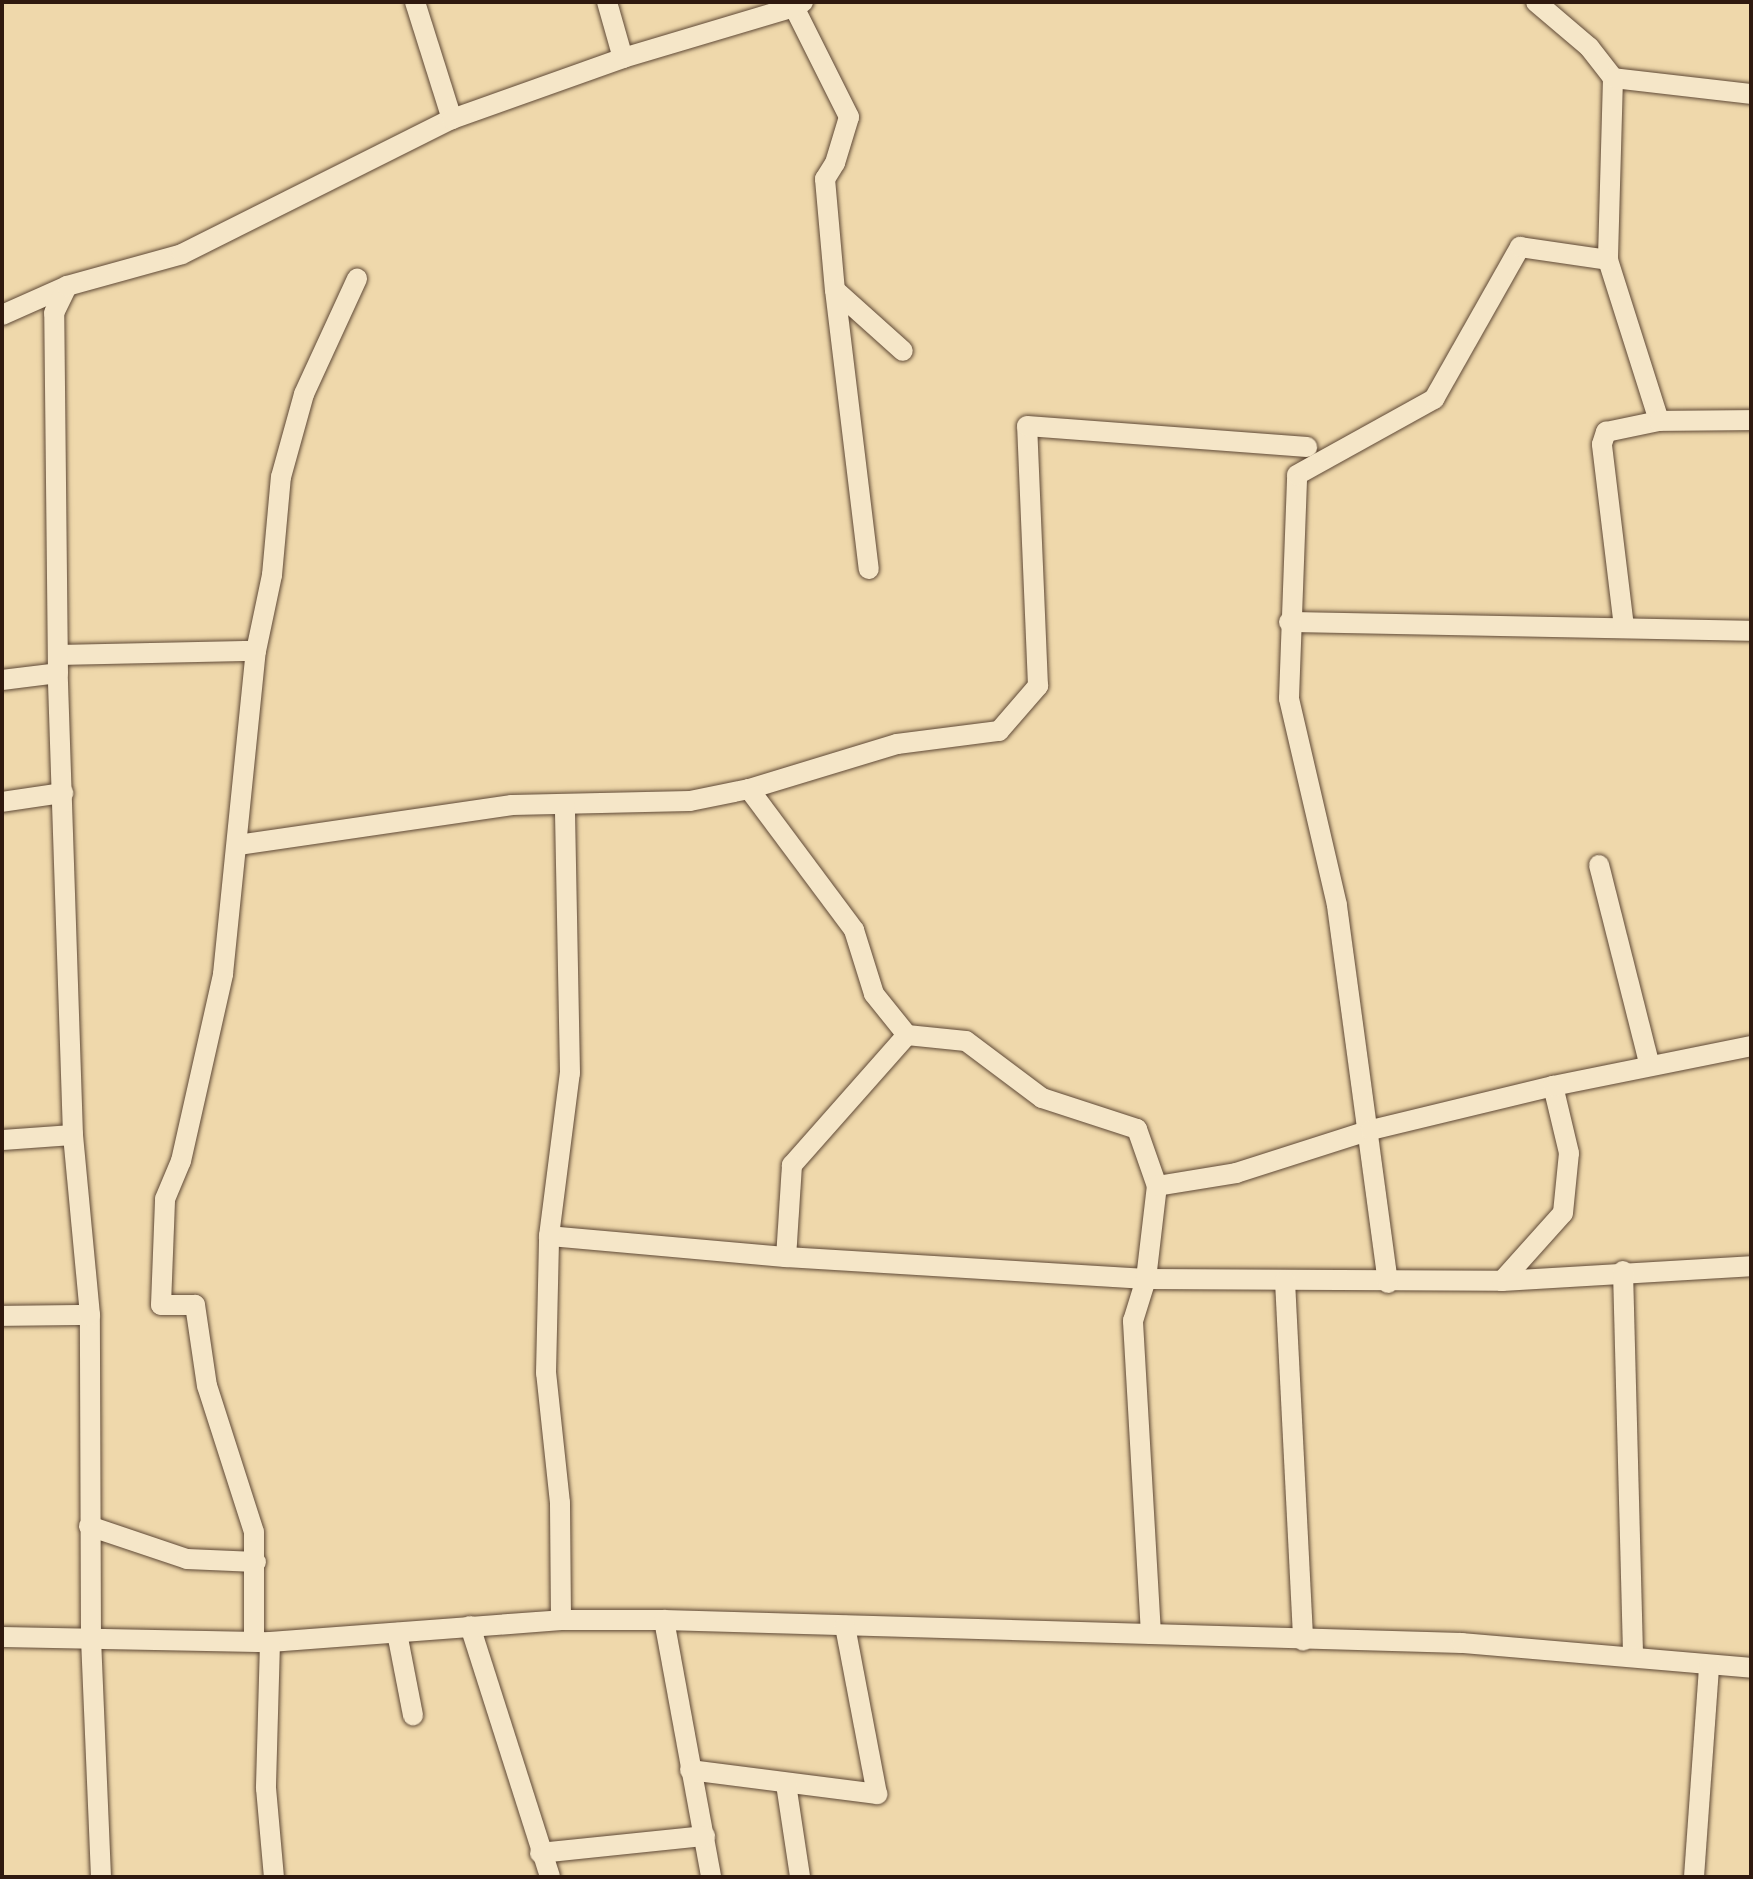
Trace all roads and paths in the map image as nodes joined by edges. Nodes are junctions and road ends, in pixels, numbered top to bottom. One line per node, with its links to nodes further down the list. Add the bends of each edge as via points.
1 (415, 2): 8 (street)
2 (607, 2): 5 (street)
3 (1536, 2): 6 (street, via 1589,47)
4 (797, 4): 5 (street); 12 (street, via 849,117 825,179)
5 (623, 58): 8 (street)
6 (1613, 78): 7 (street); 9 (street)
7 (1751, 94)
8 (452, 119): 11 (street, via 182,254)
9 (1608, 260): 16 (street); 19 (street, via 1520,247 1434,399 1297,475)
10 (357, 279): 22 (street, via 304,394 281,477 272,575)
11 (67, 286): 13 (street); 23 (street, via 54,313)
12 (835, 290): 14 (street); 18 (street)
13 (2, 315)
14 (903, 351)
15 (1751, 420): 16 (street)
16 (1659, 421): 20 (street, via 1606,432 1602,444)
17 (1307, 447): 25 (street, via 1027,426 1038,686 999,731 897,744)
18 (869, 569)
19 (1289, 622): 20 (street); 35 (street, via 1289,698 1337,905)
20 (1624, 627): 21 (street)
21 (1751, 631)
22 (256, 651): 23 (street); 29 (street)
23 (58, 664): 24 (street); 26 (street)
24 (2, 680)
25 (749, 789): 28 (street, via 690,801); 31 (street, via 854,930 874,994)
26 (63, 793): 27 (street); 36 (street)
27 (2, 802)
28 (565, 804): 29 (street, via 512,805); 39 (street, via 570,1073)
29 (238, 845): 50 (street, via 223,974 181,1161 165,1199 161,1305 195,1305 207,1386 243,1494)
30 (1599, 865): 33 (street)
31 (907, 1035): 38 (street, via 966,1041 1042,1098 1137,1129); 40 (street, via 792,1165)
32 (1751, 1046): 33 (street)
33 (1650, 1066): 34 (street)
34 (1553, 1086): 35 (street); 45 (street, via 1569,1153 1563,1213)
35 (1371, 1130): 38 (street, via 1236,1173); 46 (street)
36 (73, 1135): 37 (street); 47 (street)
37 (2, 1140)
38 (1157, 1186): 43 (street)
39 (549, 1236): 40 (street); 51 (street, via 546,1373 560,1503)
40 (786, 1257): 43 (street)
41 (1751, 1266): 42 (street)
42 (1623, 1271): 45 (street); 61 (street)
43 (1146, 1279): 44 (street); 56 (street, via 1133,1321)
44 (1285, 1281): 46 (street); 60 (street)
45 (1502, 1281): 46 (street)
46 (1388, 1283)
47 (90, 1315): 48 (street); 49 (street)
48 (2, 1316)
49 (89, 1526): 50 (street, via 187,1559); 58 (street)
50 (256, 1562): 59 (street)
51 (561, 1620): 52 (street); 53 (street)
52 (664, 1620): 54 (street); 65 (street)
53 (470, 1626): 55 (street); 68 (street)
54 (845, 1626): 56 (street); 66 (street, via 877,1794)
55 (397, 1633): 59 (street); 64 (street)
56 (1151, 1634): 60 (street)
57 (2, 1637): 58 (street)
58 (91, 1640): 59 (street); 69 (street)
59 (262, 1641): 70 (street)
60 (1303, 1641): 61 (street, via 1462,1643)
61 (1633, 1655): 62 (street)
62 (1709, 1666): 63 (street); 74 (street)
63 (1751, 1668)
64 (413, 1715)
65 (690, 1770): 66 (street); 67 (street)
66 (786, 1784): 73 (street)
67 (705, 1836): 68 (street); 72 (street)
68 (540, 1853): 71 (street)
69 (101, 1877)
70 (274, 1877)
71 (550, 1877)
72 (711, 1877)
73 (800, 1877)
74 (1694, 1877)

